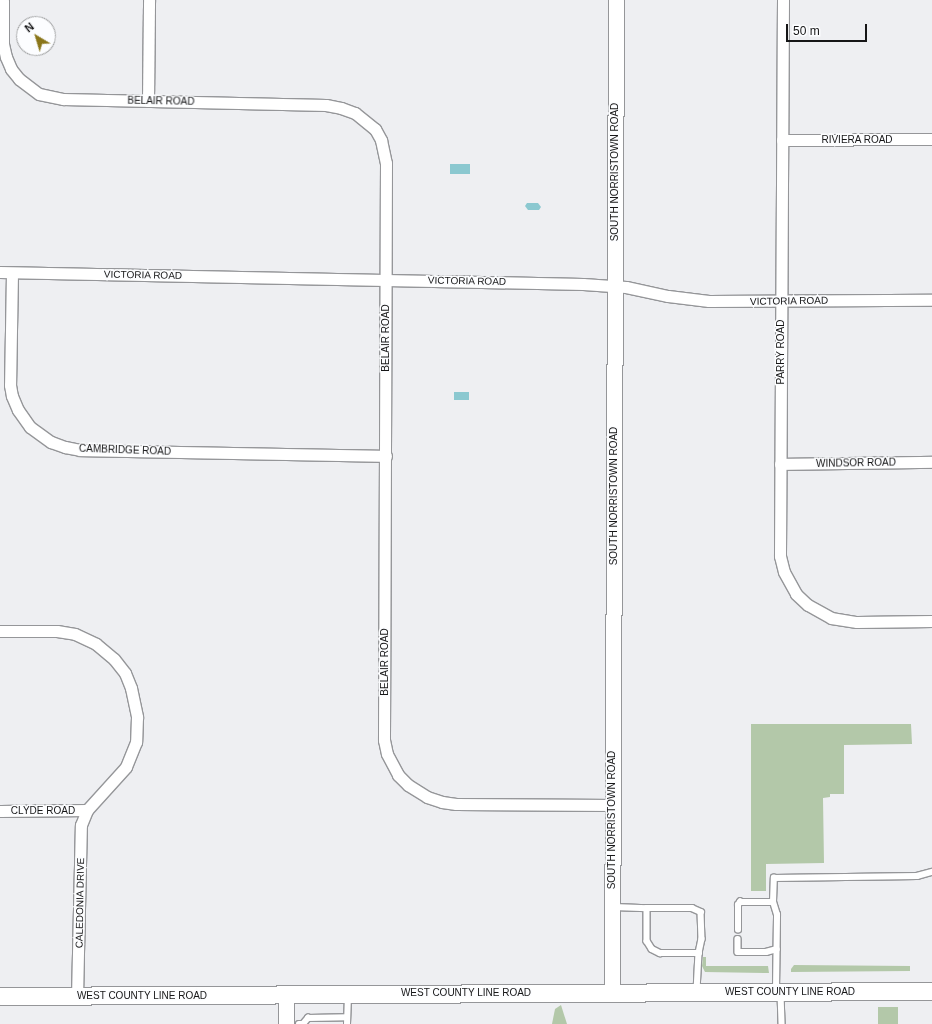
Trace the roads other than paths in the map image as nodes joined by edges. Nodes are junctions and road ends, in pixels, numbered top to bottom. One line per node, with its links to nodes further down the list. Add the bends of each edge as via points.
1 (3, 0): 5 (street, BELAIR ROAD, via 3,44 6,57 11,69 28,87 39,94 63,99)
2 (149, 0): 5 (street)
3 (616, 0): 11 (street, SOUTH NORRISTOWN ROAD)
4 (783, 0): 7 (street, PARRY ROAD)
5 (148, 101): 10 (street, BELAIR ROAD, via 326,105 341,108 363,119 375,129 385,151)
6 (932, 139): 7 (street, RIVIERA ROAD)
7 (782, 140): 13 (street, PARRY ROAD)
8 (0, 272): 9 (street, VICTORIA ROAD)
9 (12, 272): 10 (street, VICTORIA ROAD); 14 (street, CAMBRIDGE ROAD, via 12,396 24,419 38,434 51,442 65,448 80,450)
10 (386, 280): 11 (street, VICTORIA ROAD); 14 (street, BELAIR ROAD)
11 (614, 285): 13 (street, VICTORIA ROAD, via 710,302); 19 (street, SOUTH NORRISTOWN ROAD)
12 (932, 300): 13 (street, VICTORIA ROAD)
13 (781, 302): 16 (street, PARRY ROAD)
14 (386, 456): 19 (street, BELAIR ROAD, via 384,740 387,754 398,775 418,792 442,802 456,804)
15 (932, 462): 16 (street, WINDSOR ROAD)
16 (780, 464): 17 (street, PARRY ROAD, via 780,556 784,572 796,594 823,614 840,620)
17 (932, 621)
18 (0, 631): 20 (street, CLYDE ROAD, via 57,631 75,634 96,644 114,659 125,673 136,708 137,732 131,757 119,776)
19 (612, 805): 24 (street, SOUTH NORRISTOWN ROAD)
20 (87, 810): 21 (street, CLYDE ROAD); 37 (street, CALEDONIA DRIVE, via 81,825)
21 (0, 811)
22 (932, 872): 23 (lane, via 917,876 774,878)
23 (774, 902): 26 (lane, via 740,902); 28 (lane, via 777,915)
24 (611, 907): 25 (lane); 31 (street, SOUTH NORRISTOWN ROAD)
25 (646, 908): 29 (lane, via 647,941 652,948 660,953); 29 (lane, via 692,908 702,912)
26 (738, 930)
27 (738, 939): 28 (lane, via 738,952 766,952)
28 (777, 949): 33 (lane)
29 (699, 953): 32 (lane)
30 (932, 991): 33 (main road, WEST COUNTY LINE ROAD)
31 (612, 992): 32 (main road, WEST COUNTY LINE ROAD); 34 (main road, WEST COUNTY LINE ROAD)
32 (697, 992): 33 (main road, WEST COUNTY LINE ROAD)
33 (778, 992): 42 (lane)
34 (348, 994): 35 (main road, WEST COUNTY LINE ROAD); 38 (lane)
35 (286, 995): 37 (main road, WEST COUNTY LINE ROAD); 39 (street)
36 (0, 996): 37 (main road, WEST COUNTY LINE ROAD)
37 (77, 997)
38 (347, 1017): 40 (lane, via 308,1018 303,1024); 41 (lane)
39 (286, 1024)
40 (299, 1024)
41 (347, 1024)
42 (782, 1024)

